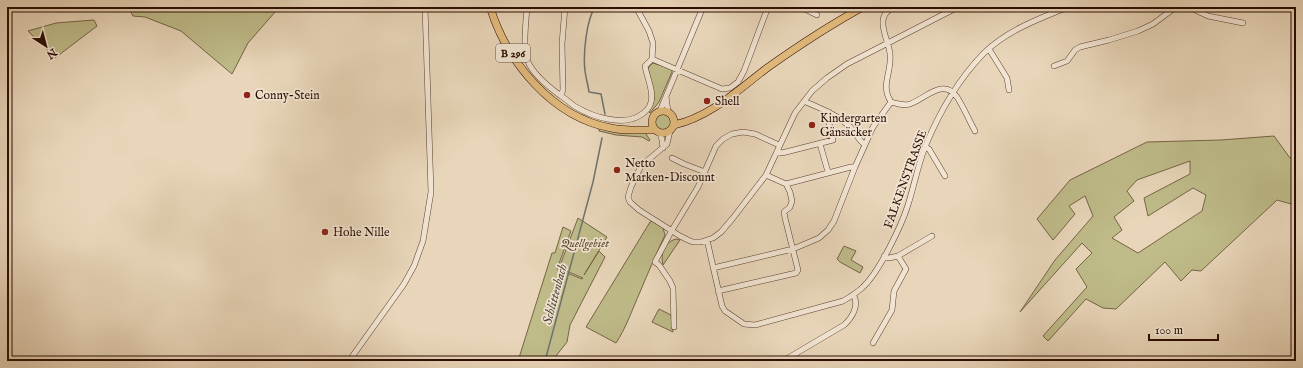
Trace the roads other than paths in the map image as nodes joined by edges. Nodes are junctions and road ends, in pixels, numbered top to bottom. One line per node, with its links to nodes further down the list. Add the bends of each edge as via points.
1 (425, 7): 59 (street, via 431,192 423,241 404,284)
2 (490, 7): 33 (main road, B 296, via 516,60 544,93 560,106 589,122)
3 (527, 7): 24 (street, via 526,53 530,65 536,74)
4 (565, 7): 24 (street)
5 (636, 7): 19 (street, via 653,43)
6 (703, 7): 21 (street)
7 (768, 7): 21 (street, via 744,72 738,82 730,88 722,89)
8 (801, 7): 15 (street)
9 (863, 7): 32 (main road, B 296, via 817,34 711,110 690,119 681,118)
10 (894, 7): 17 (street, via 884,15 882,22)
11 (958, 7): 17 (street)
12 (1068, 7): 18 (street, FALKENSTRASSE, via 1013,31)
13 (1176, 7): 20 (street, via 1138,31 1080,47 1067,61)
14 (1189, 7): 16 (street, via 1208,16)
15 (817, 16)
16 (1243, 23)
17 (887, 43): 26 (street, via 847,64 827,78); 27 (street, via 890,54 886,90)
18 (989, 48): 22 (street, via 1007,78); 23 (street, FALKENSTRASSE)
19 (652, 59): 21 (street); 24 (street, via 646,66 652,95 651,103 634,119 616,121 591,114)
20 (1054, 66)
21 (677, 69): 25 (street)
22 (1009, 90)
23 (952, 92): 27 (street, via 939,89 909,104); 34 (street); 38 (street, FALKENSTRASSE)
24 (561, 95)
25 (666, 96): 28 (street); 29 (street)
26 (804, 101): 30 (street); 40 (street, via 795,113)
27 (891, 102): 37 (street, via 873,127)
28 (660, 111): 29 (main road); 31 (main road, B 296, via 654,115)
29 (668, 112): 32 (main road)
30 (829, 112): 36 (street, via 827,115 833,140); 37 (street, via 849,126)
31 (651, 122): 33 (main road, B 296); 35 (main road)
32 (672, 125): 35 (main road, B 296, via 666,133); 39 (street, via 667,144)
33 (630, 130): 35 (main road, B 296)
34 (975, 131)
35 (657, 132): 39 (street)
36 (820, 144): 40 (street, via 782,153); 44 (street)
37 (865, 145): 42 (street)
38 (925, 147): 46 (street, via 929,149); 52 (street, FALKENSTRASSE, via 908,206)
39 (663, 148): 48 (street, via 641,166 628,197 639,210)
40 (778, 148): 43 (street, via 755,134 732,134 716,146); 45 (street)
41 (672, 158): 43 (street)
42 (855, 167): 44 (street); 51 (street, via 828,230 819,238)
43 (705, 172): 48 (street)
44 (828, 172): 47 (street)
45 (766, 174): 47 (street); 50 (street, via 721,232)
46 (945, 176)
47 (786, 184): 51 (street, via 792,201 784,212 784,218)
48 (672, 230): 50 (street, via 693,242); 57 (street, via 655,262 673,288)
49 (932, 236): 53 (street)
50 (706, 240): 54 (street, FALKENSTRASSE)
51 (792, 249): 54 (street); 55 (street, via 798,268 796,273)
52 (884, 256): 53 (street); 56 (street, FALKENSTRASSE, via 869,280)
53 (898, 256): 58 (street, via 906,269 894,291 892,310)
54 (713, 268): 55 (street, FALKENSTRASSE)
55 (718, 291): 56 (street, FALKENSTRASSE, via 725,310 744,324 755,325 843,302)
56 (854, 296): 60 (street, via 854,309 844,325)
57 (674, 327)
58 (873, 342)
59 (349, 361)
60 (783, 361)

